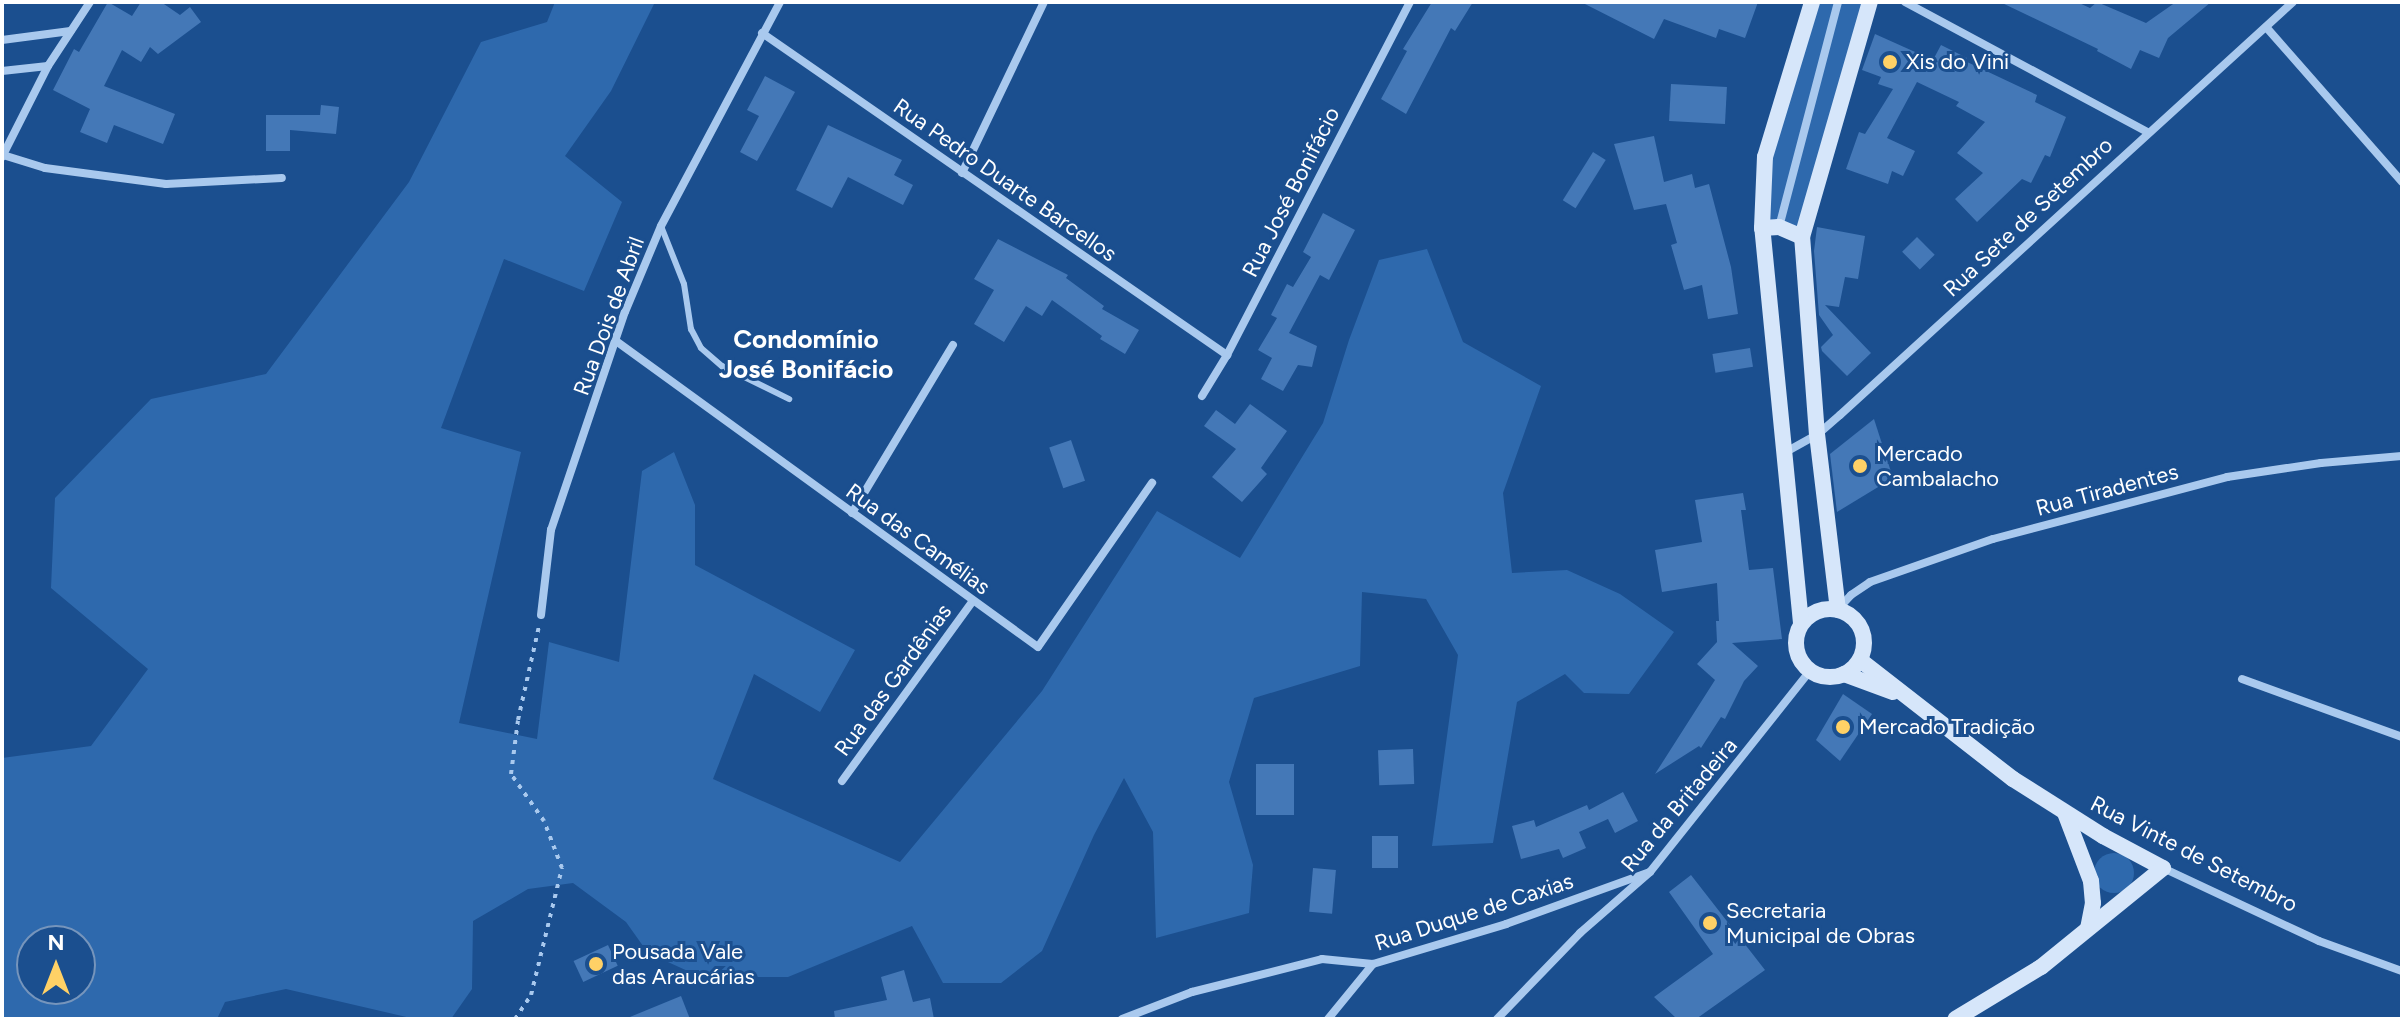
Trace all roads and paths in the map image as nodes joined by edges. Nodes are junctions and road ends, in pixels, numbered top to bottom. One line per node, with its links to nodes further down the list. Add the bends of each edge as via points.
1 (90, 2): 11 (street)
2 (780, 2): 12 (street, Rua Dois de Abril)
3 (1044, 2): 18 (street)
4 (1410, 2): 26 (street, Rua José Bonifácio)
5 (1812, 2): 22 (street, via 1765,157)
6 (1838, 2): 22 (street)
7 (1870, 2): 23 (street)
8 (1905, 2): 16 (street)
9 (2293, 2): 10 (street, Rua Sete de Setembro)
10 (2266, 27): 16 (street, Rua Sete de Setembro); 20 (street)
11 (70, 31): 13 (street); 14 (street)
12 (762, 33): 18 (street, Rua Pedro Duarte Barcellos); 21 (street, Rua Dois de Abril)
13 (2, 40)
14 (48, 66): 15 (street); 17 (street)
15 (2, 71)
16 (2147, 132): 29 (street, Rua Sete de Setembro)
17 (3, 156): 19 (street, via 45,168 166,184)
18 (962, 173): 26 (street, Rua Pedro Duarte Barcellos)
19 (282, 178)
20 (2402, 182)
21 (661, 226): 24 (street, Rua Dois de Abril); 28 (lane, via 701,348 722,366)
22 (1770, 227): 23 (street); 30 (street)
23 (1802, 237): 29 (street)
24 (616, 341): 33 (street, Rua das Camélias); 36 (street, Rua Dois de Abril, via 551,530)
25 (953, 345): 33 (street)
26 (1227, 355): 27 (street, Rua José Bonifácio)
27 (1202, 396)
28 (789, 399)
29 (1817, 435): 30 (street, Rua Sete de Setembro); 35 (street)
30 (1784, 454): 37 (street)
31 (2402, 456): 35 (street, Rua Tiradentes, via 2227,477 2007,535 1870,582)
32 (1152, 483): 34 (street, Rua das Camélias, via 1038,647)
33 (852, 513): 34 (street, Rua das Camélias)
34 (973, 601): 44 (street, Rua das Gardênias)
35 (1838, 610): 37 (street, via 1823,610); 38 (street, via 1861,628)
36 (541, 615): 51 (path, via 511,774 544,821 562,868 531,995)
37 (1801, 623): 39 (street, via 1798,655)
38 (1860, 660): 40 (street); 42 (street, Rua Vinte de Setembro)
39 (1810, 671): 40 (street); 47 (street, Rua da Britadeira)
40 (1844, 674): 42 (street, Rua Vinte de Setembro)
41 (2242, 679): 43 (street)
42 (1902, 695): 45 (street, Rua Vinte de Setembro)
43 (2402, 737)
44 (842, 781)
45 (2064, 811): 46 (street, Rua Vinte de Setembro); 48 (street, via 2091,881)
46 (2163, 868): 48 (street); 50 (street, Rua Vinte de Setembro, via 2319,941)
47 (1650, 872): 49 (street, Rua Duque de Caxias); 54 (street, Rua da Britadeira, via 1580,933)
48 (2088, 928): 55 (street, via 2041,967)
49 (1373, 964): 52 (street, Rua Duque de Caxias, via 1322,959 1192,992); 53 (street)
50 (2402, 971)
51 (515, 1019)
52 (1122, 1019)
53 (1328, 1019)
54 (1497, 1019)
55 (1955, 1019)

